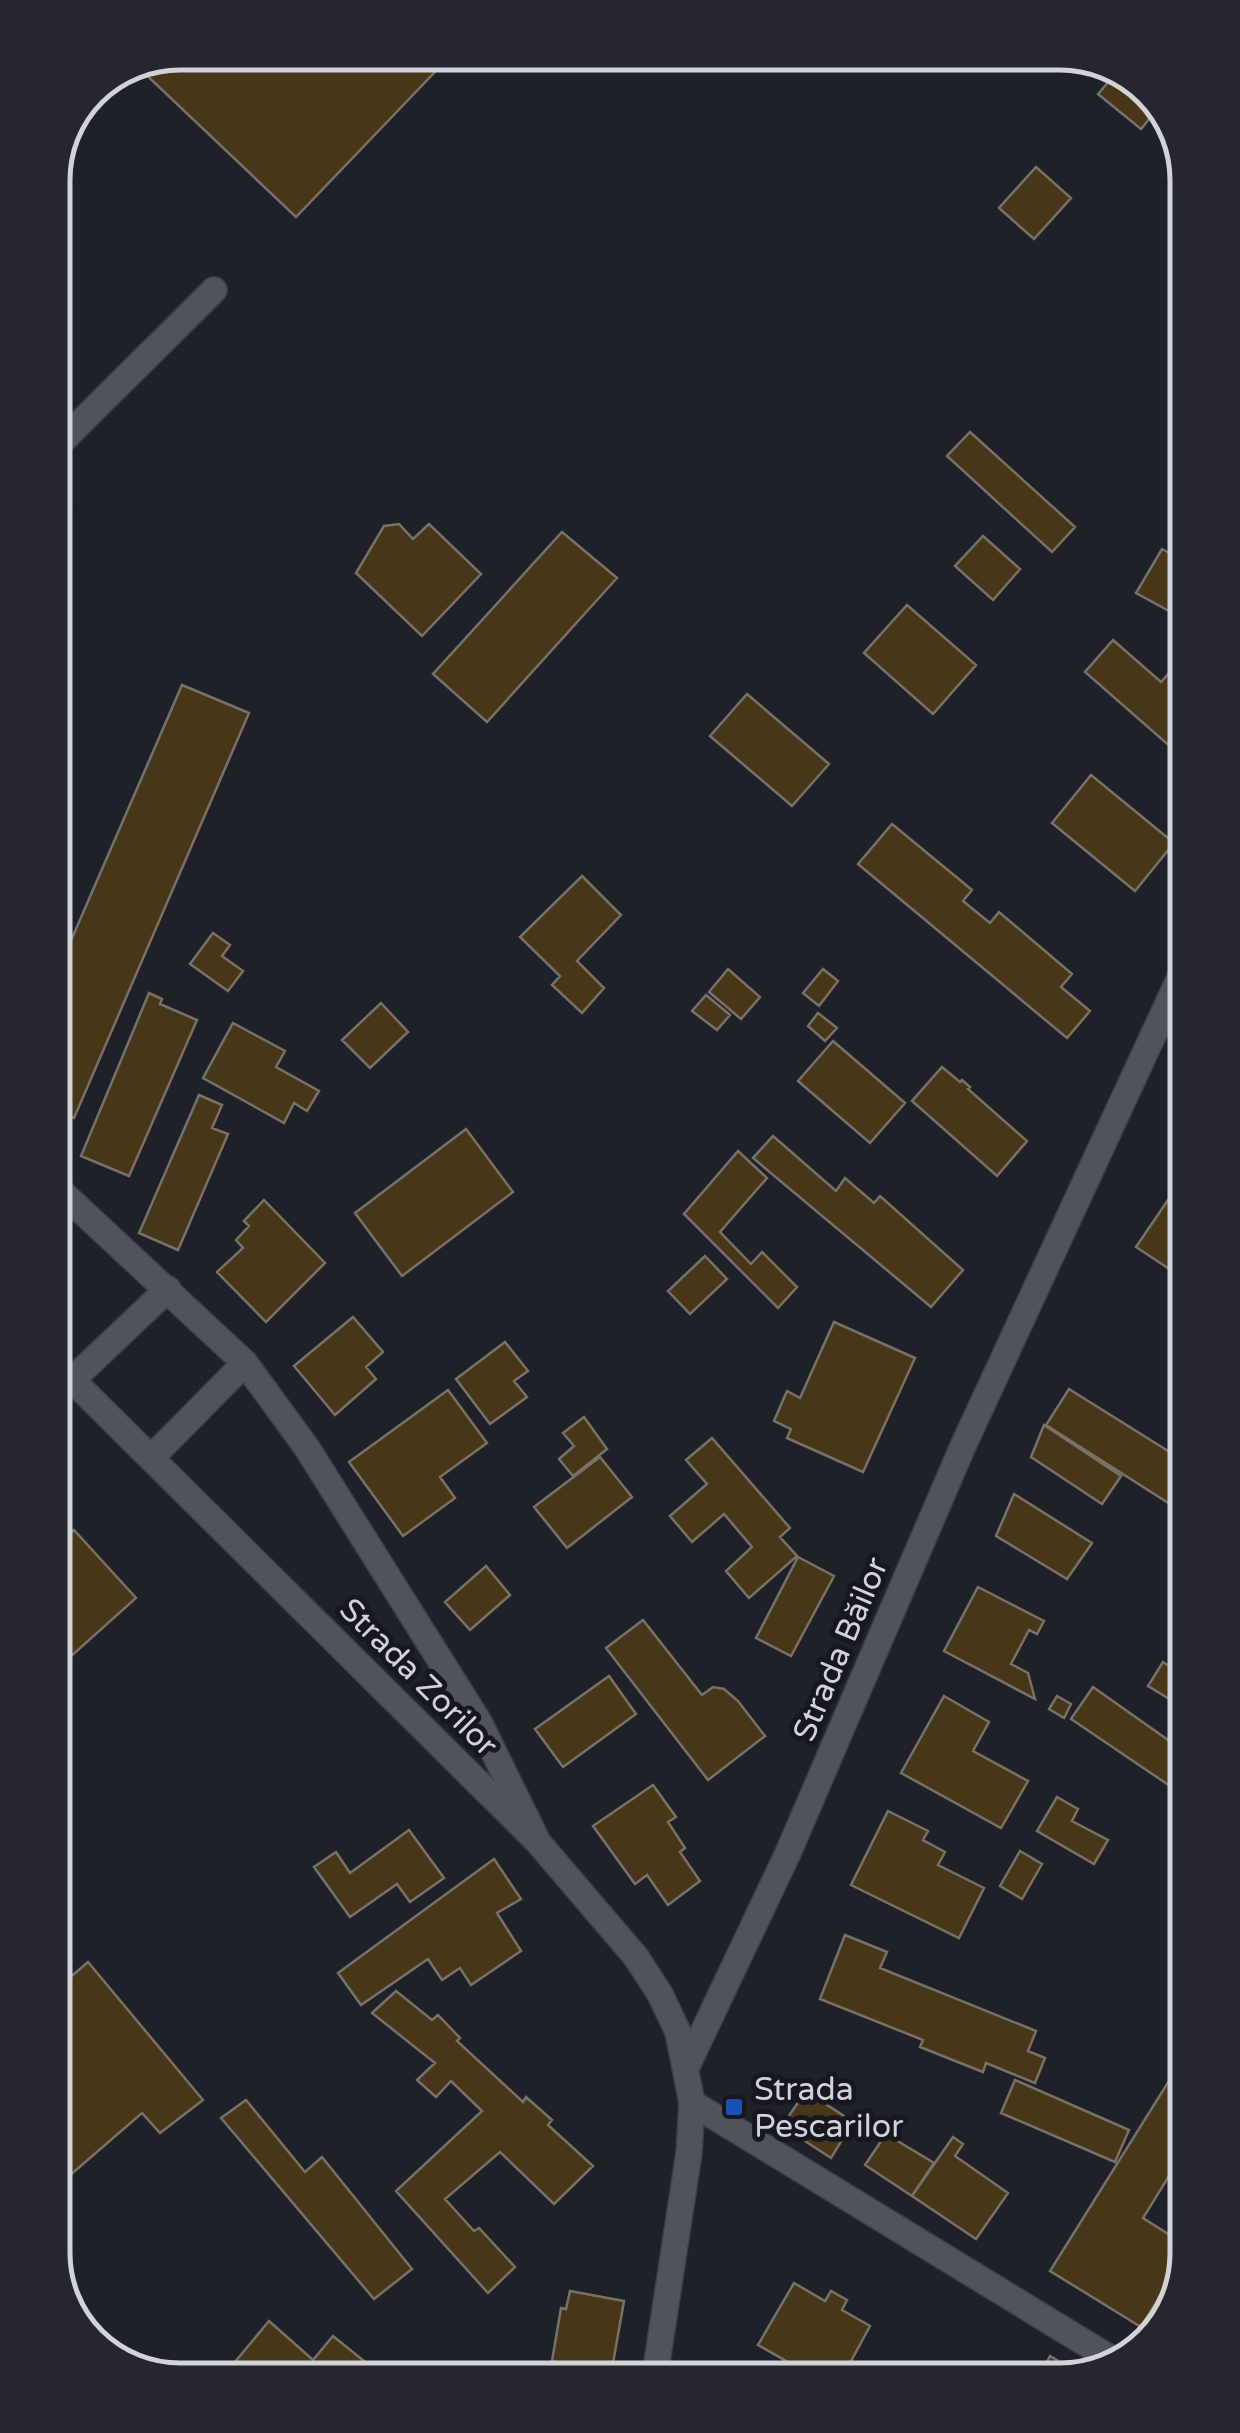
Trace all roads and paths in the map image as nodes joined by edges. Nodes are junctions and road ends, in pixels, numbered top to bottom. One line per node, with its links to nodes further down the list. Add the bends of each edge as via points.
1 (214, 290): 2 (street)
2 (70, 433)
3 (1170, 999): 11 (street, Strada Băilor)
4 (70, 1200): 5 (street)
5 (168, 1290): 6 (street); 7 (street)
6 (245, 1364): 9 (street); 10 (street, via 307,1448 479,1722)
7 (70, 1369)
8 (70, 1376): 9 (street, Strada Zorilor)
9 (152, 1457): 10 (street, Strada Zorilor)
10 (537, 1841): 11 (street, Strada Zorilor, via 636,1957 678,2032)
11 (686, 2068): 12 (street)
12 (692, 2103): 13 (street); 14 (street)
13 (1103, 2354)
14 (657, 2363)

